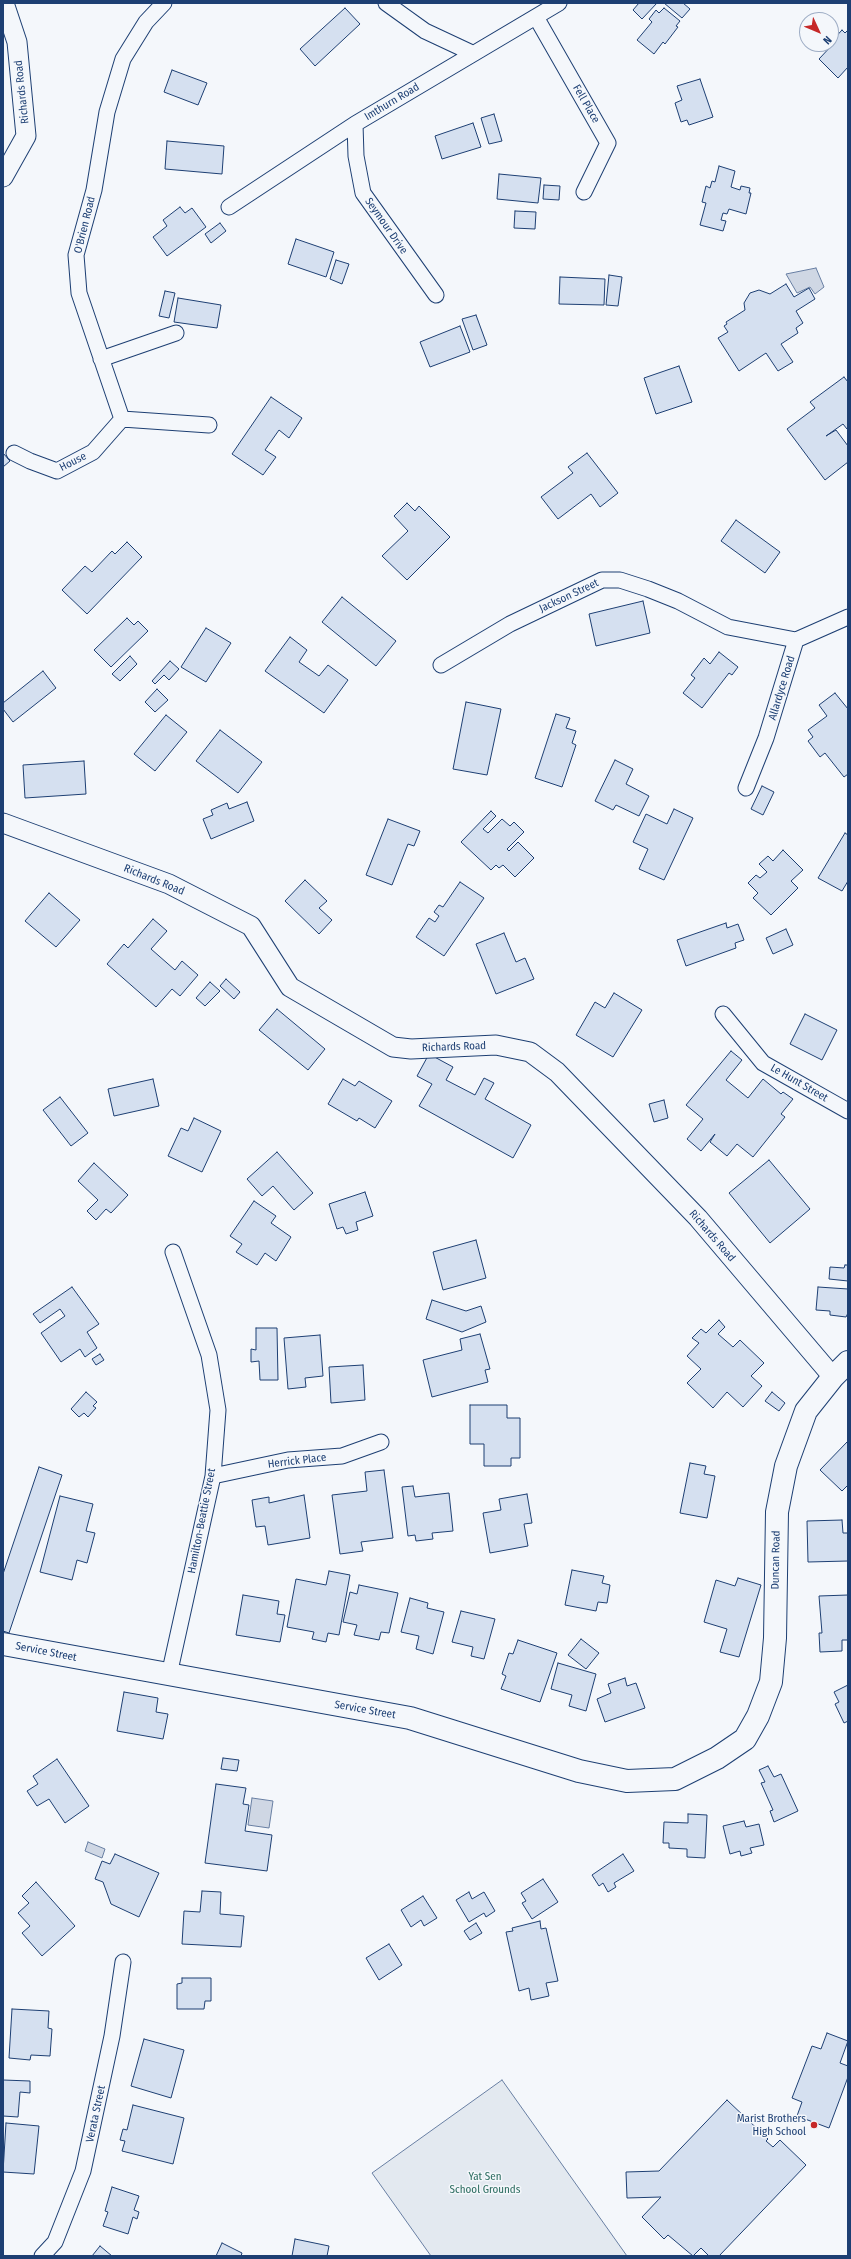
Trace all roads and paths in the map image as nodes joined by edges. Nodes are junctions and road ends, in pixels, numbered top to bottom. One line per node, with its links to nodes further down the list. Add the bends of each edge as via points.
1 (4, 3): 8 (street, Richards Road, via 17,42 26,136)
2 (164, 3): 13 (street, O'Brien Road, via 146,22 123,59 107,112 94,190 76,255 79,293)
3 (386, 3): 6 (street, via 425,31)
4 (559, 3): 5 (street, Imthurn Road)
5 (536, 17): 6 (street, Imthurn Road); 9 (street, Fell Place, via 608,143)
6 (472, 54): 7 (street, Imthurn Road)
7 (356, 124): 10 (street, Imthurn Road); 11 (street, Seymour Drive, via 356,156 363,193)
8 (3, 177)
9 (584, 192)
10 (229, 207)
11 (436, 295)
12 (176, 333): 13 (street)
13 (101, 359): 14 (street, O'Brien Road)
14 (122, 419): 15 (street); 16 (street, House, via 93,452 57,471)
15 (209, 425)
16 (14, 453)
17 (848, 617): 18 (street, Allardyce Road)
18 (796, 640): 19 (street, Jackson Street, via 728,627 678,601 648,589 620,580 602,580 510,624); 20 (street, Allardyce Road, via 766,738)
19 (441, 665)
20 (746, 788)
21 (3, 823): 26 (street, Richards Road, via 169,884 251,926 290,987 393,1047 496,1045 530,1052 557,1072 698,1218)
22 (723, 1014): 23 (street, Le Hunt Street, via 763,1062)
23 (848, 1111)
24 (173, 1252): 28 (street, Hamilton-Beattie Street, via 209,1355 218,1410)
25 (848, 1362): 26 (main road, Duncan Road)
26 (833, 1377): 31 (main road, Duncan Road, via 806,1411 786,1466 776,1512 775,1638 771,1682 758,1716 745,1739)
27 (380, 1442): 28 (street, Herrick Place, via 342,1456 288,1460)
28 (213, 1476): 30 (street, Hamilton-Beattie Street)
29 (3, 1644): 30 (main road, Service Street)
30 (169, 1675): 31 (main road, Service Street, via 410,1718 579,1771 627,1781 675,1779)
31 (717, 1758)
32 (123, 1962): 33 (street, Verata Street, via 112,2036 83,2171 55,2242)
33 (42, 2256)

